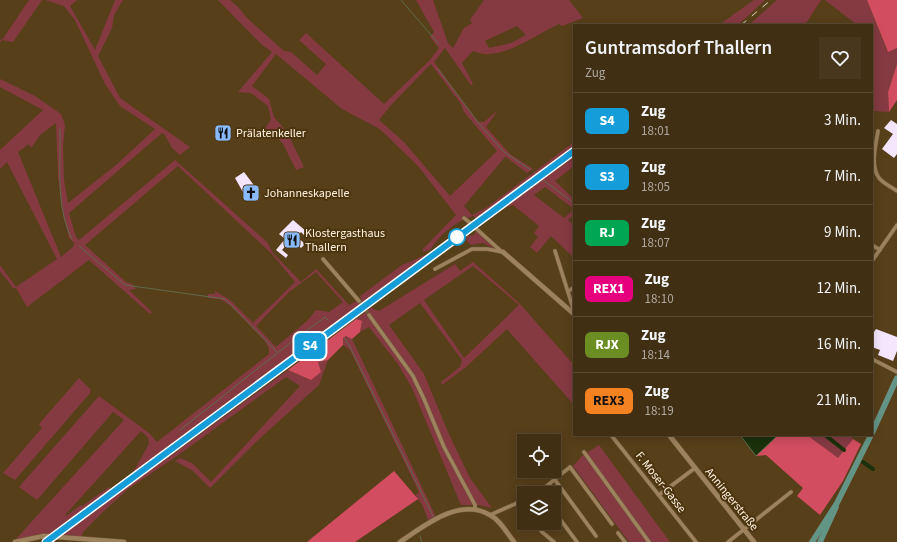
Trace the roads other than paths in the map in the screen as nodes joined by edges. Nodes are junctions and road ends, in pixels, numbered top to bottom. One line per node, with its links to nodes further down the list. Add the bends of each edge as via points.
1 (878, 131): 2 (street, via 876,172 879,178)
2 (897, 191)
3 (464, 218): 8 (street, bridge)
4 (897, 225): 6 (street)
5 (873, 246): 6 (street)
6 (880, 250): 10 (street)
7 (555, 251): 13 (street)
8 (503, 252): 11 (street, via 472,249); 16 (street)
9 (323, 259): 14 (street)
10 (873, 260)
11 (435, 269)
12 (573, 287): 13 (street)
13 (569, 291): 15 (street)
14 (359, 301)
15 (573, 309)
16 (573, 312)
17 (369, 315): 33 (street, via 412,376 444,447 475,505)
18 (873, 360): 19 (street)
19 (897, 372)
20 (897, 378): 21 (main road)
21 (873, 432)
22 (612, 436): 30 (street, F. Moser-Gasse)
23 (670, 436): 26 (street, Anningerstraße)
24 (871, 436): 32 (main road)
25 (584, 452): 48 (street)
26 (695, 468): 30 (street, Anningerstraße); 37 (street, Anningerstraße)
27 (555, 480): 28 (street); 36 (street, via 570,467); 40 (street)
28 (547, 486)
29 (791, 492): 37 (street)
30 (659, 496): 49 (street, F. Moser-Gasse)
31 (517, 503): 34 (street)
32 (837, 503): 52 (main road); 53 (main road)
33 (475, 510): 34 (street); 43 (street, via 452,512 440,517)
34 (490, 515): 44 (street)
35 (561, 520): 46 (street)
36 (612, 524)
37 (744, 529): 50 (street); 51 (street, Anningerstraße)
38 (540, 530): 45 (street)
39 (618, 532): 47 (street)
40 (596, 536)
41 (15, 542): 42 (street, via 38,537)
42 (124, 542)
43 (400, 542)
44 (514, 542)
45 (554, 542)
46 (577, 542)
47 (625, 542)
48 (649, 542)
49 (696, 542)
50 (728, 542)
51 (754, 542)
52 (812, 542)
53 (820, 542)

